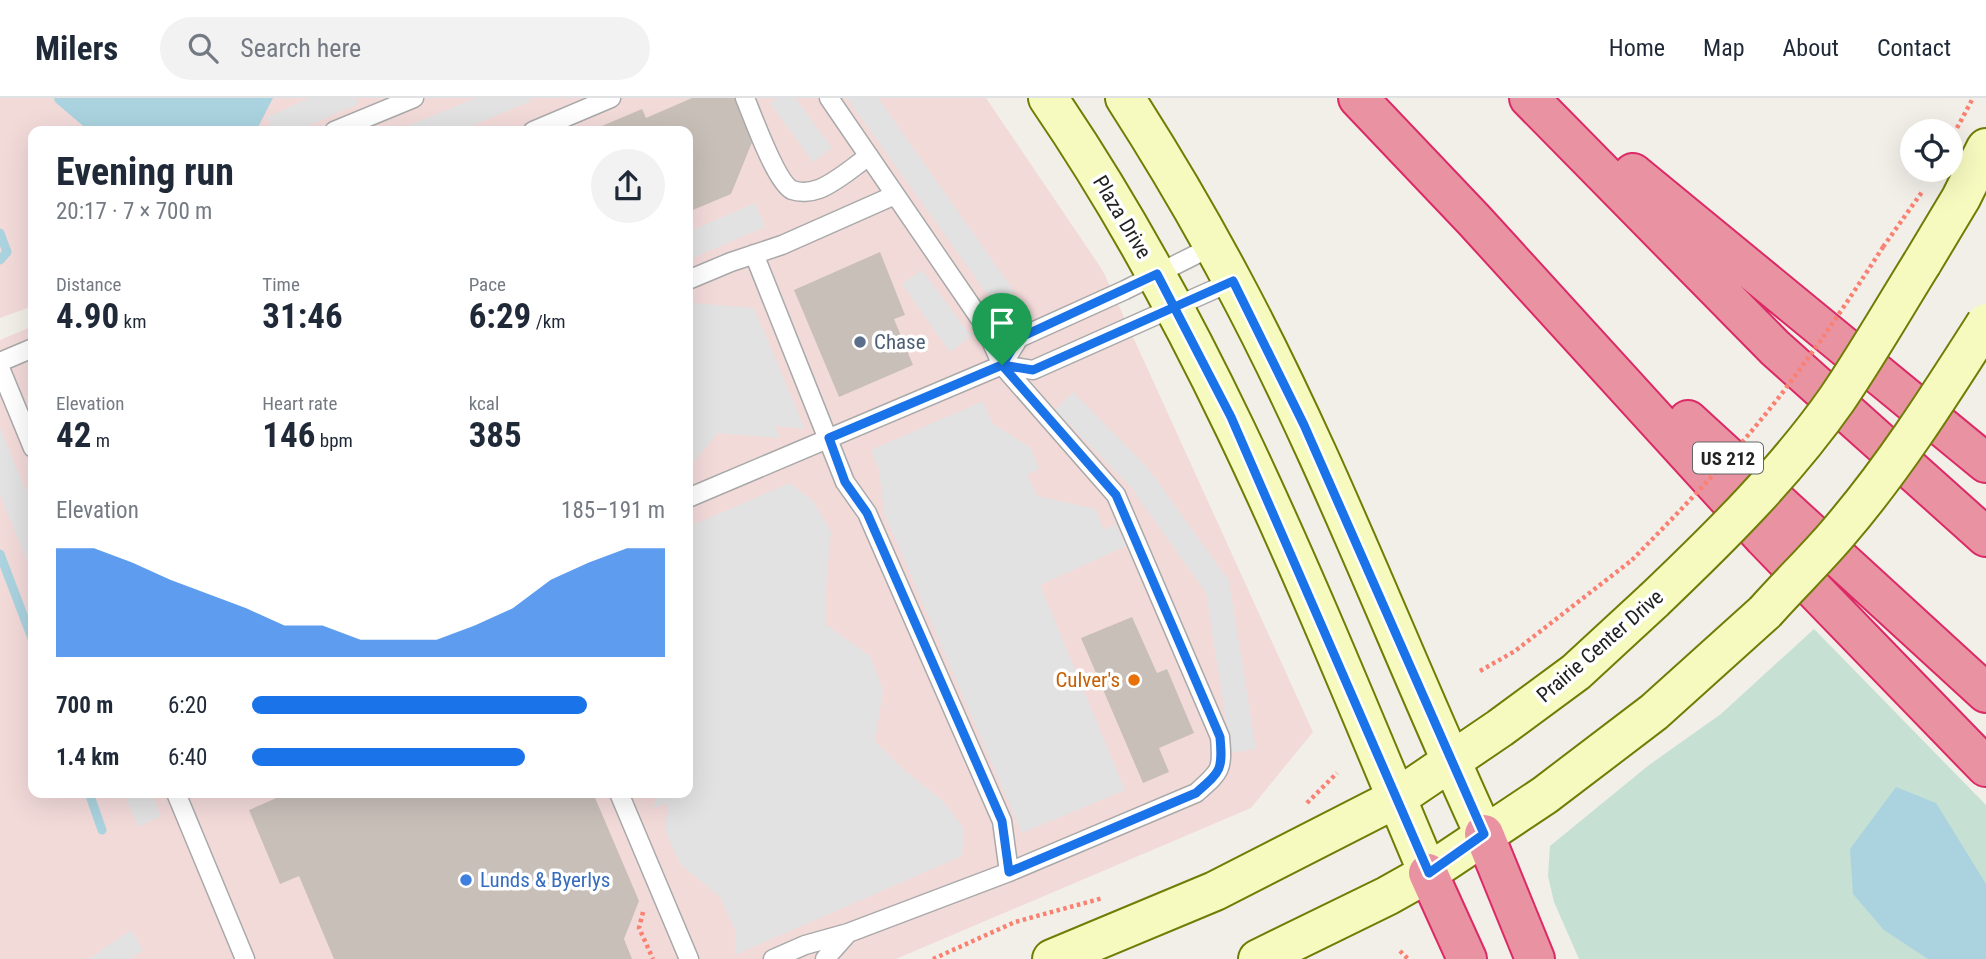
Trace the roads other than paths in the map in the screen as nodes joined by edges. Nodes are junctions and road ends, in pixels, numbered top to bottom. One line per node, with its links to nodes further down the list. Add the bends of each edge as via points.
1 (611, 98): 11 (lane)
2 (745, 98): 13 (lane, via 777,173 793,190 820,189)
3 (829, 98): 13 (lane)
4 (1048, 98): 20 (main road, Plaza Drive)
5 (1125, 98): 16 (main road)
6 (1358, 98): 15 (highway, US 212)
7 (1529, 98): 30 (highway, via 1775,348)
8 (1542, 98): 28 (highway)
9 (407, 99): 10 (lane)
10 (345, 126)
11 (545, 126)
12 (1986, 148): 32 (main road, Prairie Center Drive, bridge, via 1961,198 1837,399 1790,459 1728,530 1576,672)
13 (869, 156): 14 (lane)
14 (895, 195): 17 (lane); 24 (lane, via 983,323)
15 (1474, 220): 31 (highway, US 212); 33 (highway, via 1764,538)
16 (1213, 246): 19 (main road); 20 (lane)
17 (754, 254): 18 (lane); 27 (lane)
18 (693, 278)
19 (1233, 281): 20 (lane); 32 (main road, via 1304,425)
20 (1166, 290): 24 (lane, via 1019,338); 24 (lane, via 1033,370); 36 (main road, Plaza Drive, via 1231,417)
21 (1986, 323): 37 (main road, bridge, via 1879,481 1765,612 1654,712 1545,795)
22 (28, 350): 23 (lane)
23 (0, 362)
24 (1002, 365): 27 (lane); 38 (lane, via 1116,495 1220,737 1222,764 1196,793)
25 (0, 368): 26 (lane)
26 (28, 436)
27 (829, 438): 29 (lane); 38 (lane, via 845,482 867,513 1002,821)
28 (1986, 463)
29 (693, 496)
30 (1986, 537)
31 (1986, 693)
32 (1451, 762): 36 (main road, Prairie Center Drive); 37 (main road)
33 (1986, 767)
34 (178, 798): 41 (lane)
35 (621, 798): 42 (lane)
36 (1397, 798): 39 (main road, Plaza Drive); 45 (main road, Prairie Center Drive, via 1215,891)
37 (1484, 834): 39 (main road); 48 (highway)
38 (1009, 872): 40 (lane)
39 (1429, 873): 46 (main road); 47 (highway)
40 (848, 933): 43 (lane); 44 (lane)
41 (245, 959)
42 (689, 959)
43 (773, 959)
44 (825, 959)
45 (1052, 959)
46 (1258, 959)
47 (1467, 959)
48 (1535, 959)

